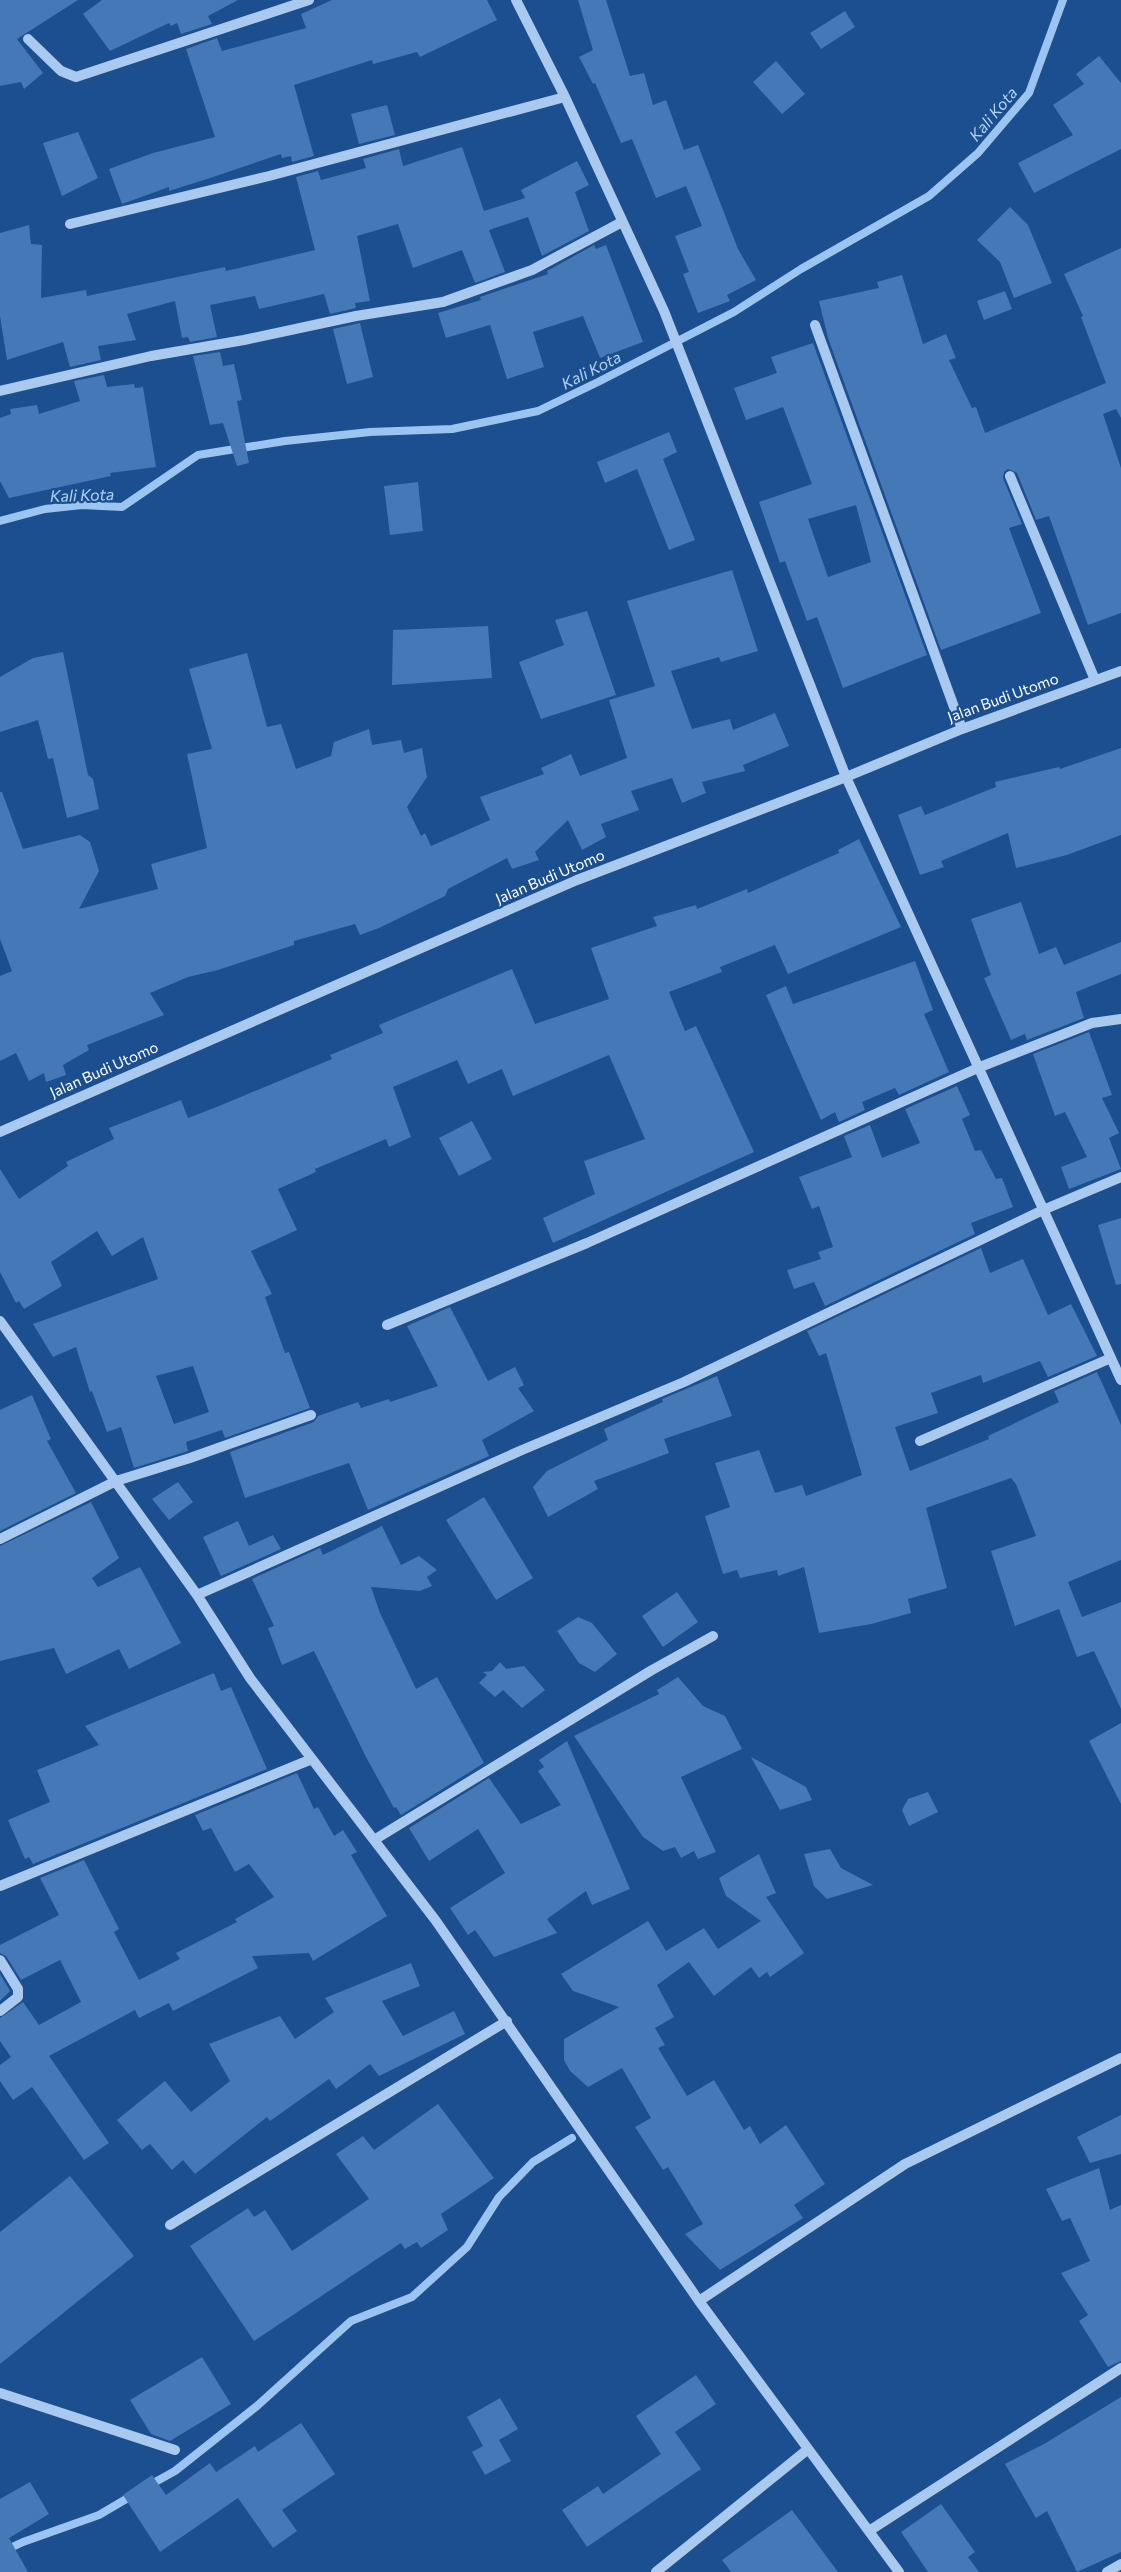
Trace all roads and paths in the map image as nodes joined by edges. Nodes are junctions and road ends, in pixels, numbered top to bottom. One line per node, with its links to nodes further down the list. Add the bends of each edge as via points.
1 (309, 0): 3 (street, via 76,77 61,71)
2 (516, 0): 4 (street)
3 (28, 39)
4 (565, 97): 5 (street); 6 (street)
5 (622, 222): 8 (street, via 532,270 443,302 356,315 151,356); 13 (street, via 690,375)
6 (70, 224)
7 (815, 325): 12 (street)
8 (0, 391)
9 (1010, 476): 11 (street)
10 (1121, 670): 11 (street, Jalan Budi Utomo)
11 (1095, 680): 12 (street, Jalan Budi Utomo)
12 (962, 729): 13 (street, Jalan Budi Utomo)
13 (846, 777): 15 (street); 16 (street, Jalan Budi Utomo, via 577,880)
14 (1121, 1019): 15 (street, via 1092,1023)
15 (980, 1067): 18 (street); 20 (street, via 587,1243)
16 (0, 1132)
17 (1121, 1178): 18 (street)
18 (1043, 1210): 21 (street); 27 (street, via 684,1382)
19 (0, 1321): 25 (street)
20 (387, 1325)
21 (1112, 1358): 22 (street); 24 (street)
22 (1121, 1380)
23 (311, 1414): 25 (street)
24 (920, 1441)
25 (116, 1481): 26 (street); 27 (street)
26 (0, 1539)
27 (197, 1595): 29 (street, via 250,1678)
28 (713, 1636): 30 (street)
29 (312, 1759): 30 (street); 31 (street)
30 (374, 1839): 34 (street)
31 (0, 1886)
32 (0, 1960): 33 (street, via 18,1989 18,1997)
33 (0, 2011)
34 (507, 2021): 36 (street); 37 (street)
35 (1121, 2058): 37 (street, via 905,2164)
36 (170, 2225)
37 (699, 2301): 41 (street)
38 (1121, 2368): 42 (street)
39 (0, 2393): 40 (street)
40 (176, 2450)
41 (807, 2450): 42 (street); 44 (street)
42 (869, 2531): 45 (street)
43 (1121, 2564): 46 (street)
44 (656, 2572)
45 (899, 2572)
46 (1107, 2572)

